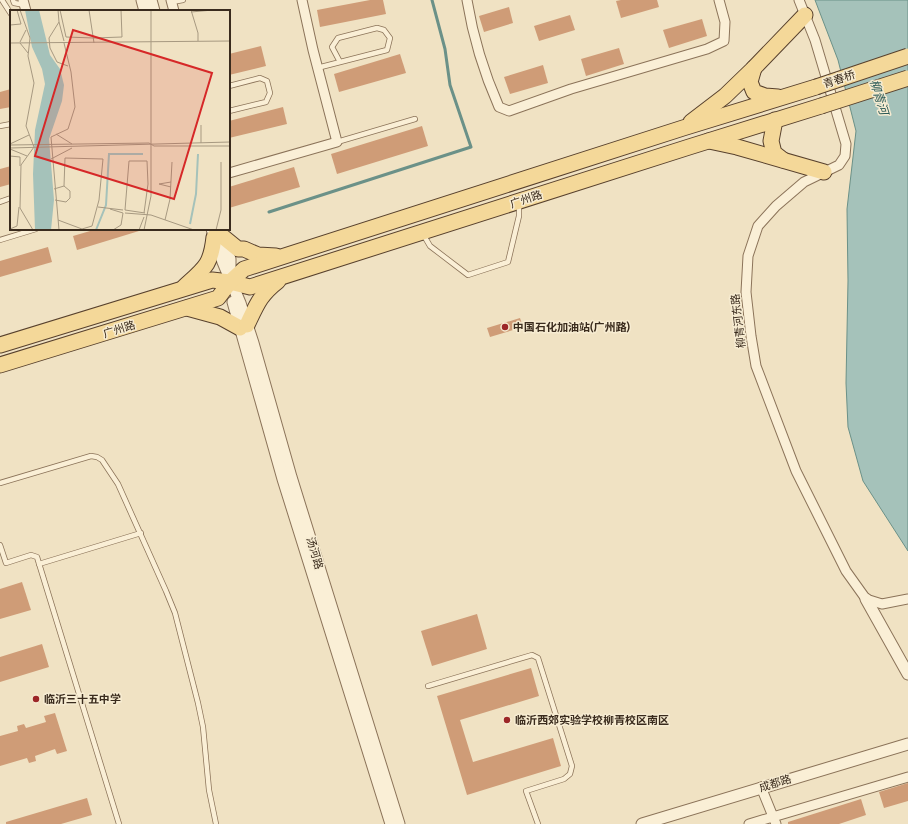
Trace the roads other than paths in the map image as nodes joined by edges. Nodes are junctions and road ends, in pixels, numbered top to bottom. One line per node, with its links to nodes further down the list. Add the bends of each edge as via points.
1 (2, 0): 14 (lane)
2 (13, 0): 11 (lane, via 14,3)
3 (142, 0): 12 (street)
4 (151, 0): 13 (street)
5 (183, 0): 10 (lane)
6 (302, 0): 18 (street)
7 (467, 0): 8 (street, via 471,25 488,83 499,107 509,111 571,89 724,42 725,22)
8 (719, 0)
9 (799, 0): 15 (street, 柳青河东路)
10 (172, 4)
11 (25, 5)
12 (145, 10)
13 (154, 10)
14 (10, 12)
15 (805, 15): 19 (main road); 34 (street, 柳青河东路, via 846,144 845,156 839,165)
16 (908, 56): 22 (main road, 青春桥, bridge)
17 (340, 62): 17 (lane, via 387,50 390,38 384,30 377,28 338,38 332,47); 18 (lane)
18 (318, 68): 32 (street)
19 (754, 68): 23 (main road, via 750,82 754,92); 30 (main road, via 725,96)
20 (908, 78): 24 (main road, 青春桥, bridge)
21 (230, 86): 25 (lane, via 260,78 267,81 270,92 266,102)
22 (816, 87): 23 (main road, 广州路)
23 (781, 98): 30 (main road, 广州路)
24 (822, 106): 27 (main road, 广州路)
25 (230, 111)
26 (415, 119): 32 (lane)
27 (775, 120): 31 (main road, 广州路); 33 (main road, via 771,141 774,154)
28 (10, 124): 29 (lane)
29 (0, 126)
30 (683, 128): 43 (main road, 广州路)
31 (708, 141): 33 (main road); 37 (main road, 广州路)
32 (337, 142): 35 (street)
33 (783, 160): 34 (main road)
34 (824, 172): 55 (street, 柳青河东路, via 804,182 776,206 758,226 748,256 746,292 756,366 796,472 846,571)
35 (230, 173)
36 (10, 198): 38 (lane)
37 (519, 201): 40 (main road, 广州路); 40 (lane, via 519,216 508,262 468,275 430,246)
38 (0, 202)
39 (33, 230): 42 (lane)
40 (422, 232): 44 (main road, 广州路)
41 (217, 233): 43 (main road, via 238,249 258,255); 45 (street, 汤河路, via 230,259); 46 (main road, via 206,266)
42 (0, 240)
43 (281, 257): 45 (main road, 广州路, via 244,269)
44 (284, 276): 45 (main road, 广州路, via 250,287); 48 (main road, via 266,291)
45 (230, 282): 46 (main road, 广州路, via 212,280); 47 (main road, 广州路, via 218,298); 48 (street, 汤河路, via 234,306)
46 (181, 289): 49 (main road, 广州路)
47 (187, 308): 48 (main road); 50 (main road, 广州路)
48 (243, 326): 66 (street, 汤河路, via 283,479); 67 (street, 汤河路)
49 (0, 345)
50 (0, 365)
51 (0, 483): 52 (lane, via 91,456 97,457 102,460 118,484)
52 (141, 533): 54 (lane); 65 (lane, via 174,613 198,703)
53 (0, 545): 54 (lane, via 6,564 32,555 37,557)
54 (39, 564): 64 (lane)
55 (866, 599): 56 (street, via 882,604); 57 (street)
56 (908, 599)
57 (908, 674)
58 (428, 686): 68 (lane, via 532,655 538,658 572,766 570,774 564,779 526,791)
59 (908, 744): 62 (street, 成都路)
60 (908, 751): 62 (street, 成都路)
61 (908, 776): 63 (street)
62 (762, 791): 63 (street); 69 (street, 成都路); 70 (street, 成都路)
63 (774, 820): 71 (street)
64 (119, 824)
65 (216, 824)
66 (391, 824)
67 (399, 824)
68 (538, 824)
69 (642, 824)
70 (667, 824)
71 (748, 824)

